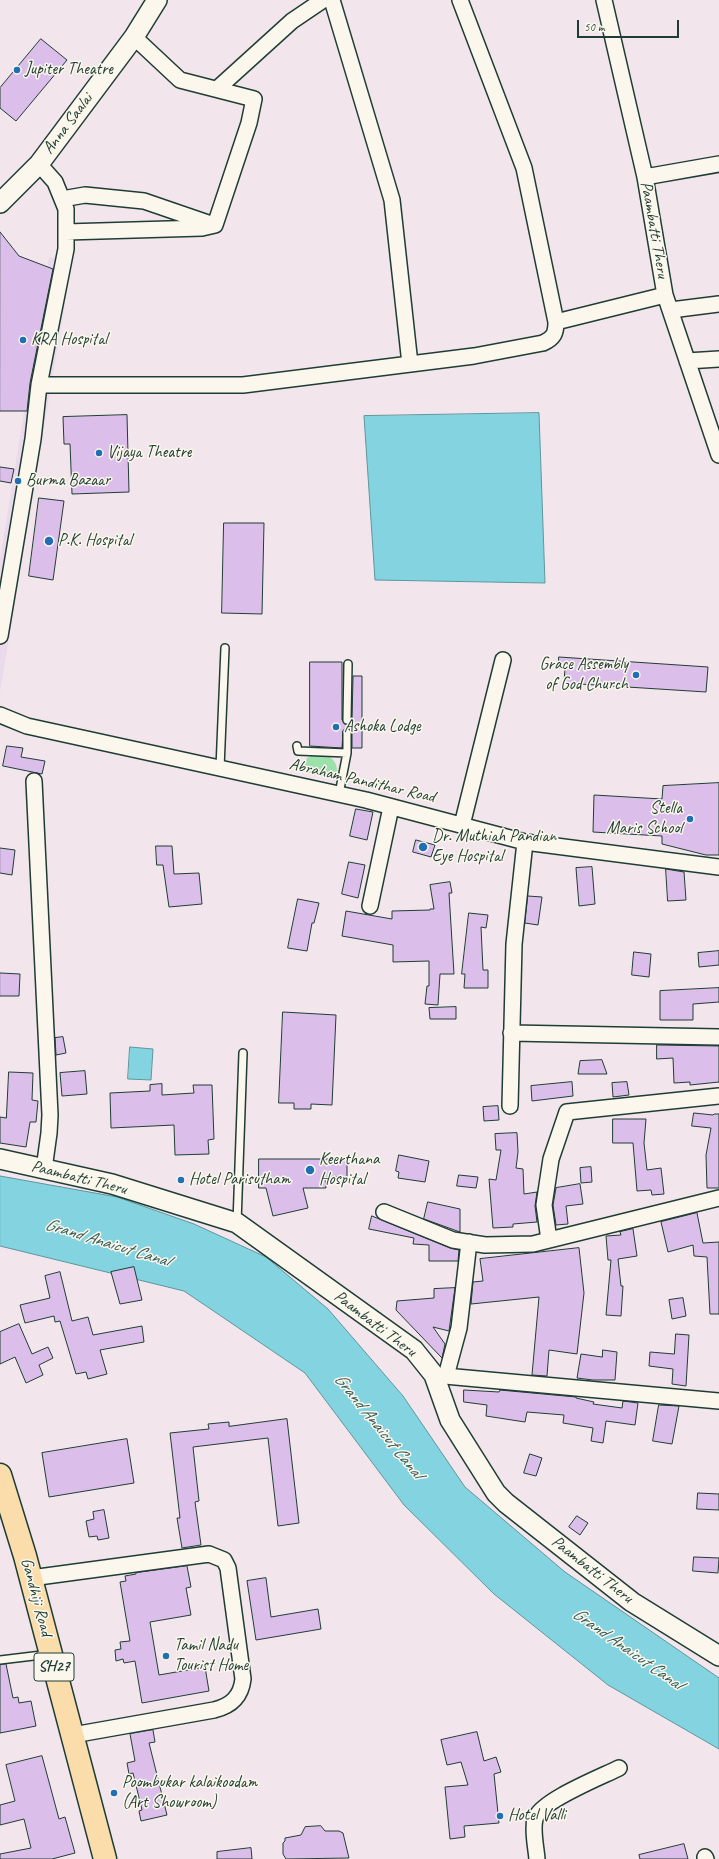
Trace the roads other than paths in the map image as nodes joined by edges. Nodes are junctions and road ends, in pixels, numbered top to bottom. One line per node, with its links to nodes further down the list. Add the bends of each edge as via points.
1 (157, 0): 6 (street, Anna Saalai)
2 (323, 0): 7 (street, via 292,21)
3 (332, 0): 21 (street, via 392,200)
4 (460, 0): 18 (street, via 524,168)
5 (604, 0): 10 (street, Paambatti Theru)
6 (134, 37): 7 (street, via 180,80); 8 (street, Anna Saalai)
7 (217, 89): 13 (street, via 254,99 249,123)
8 (39, 164): 11 (street, via 55,182); 12 (street, Anna Saalai)
9 (719, 164): 10 (street)
10 (645, 176): 15 (street, Paambatti Theru)
11 (62, 199): 13 (street, via 85,195 144,202); 14 (street, via 66,210)
12 (0, 204)
13 (215, 225): 14 (street, via 202,228)
14 (66, 232): 22 (street, via 66,249)
15 (665, 294): 17 (street, Paambatti Theru); 18 (street)
16 (719, 304): 17 (street)
17 (671, 310): 20 (street, Paambatti Theru)
18 (556, 322): 21 (street, via 556,333 551,340 543,343 474,356)
19 (719, 359): 20 (street)
20 (687, 361): 23 (street, Paambatti Theru)
21 (410, 364): 22 (street, via 243,385)
22 (39, 385): 24 (street)
23 (719, 454)
24 (0, 636)
25 (225, 648): 33 (lane)
26 (503, 660): 37 (street)
27 (348, 664): 29 (lane)
28 (0, 715): 33 (street, Abraham Pandithar Road, via 27,726)
29 (347, 720)
30 (347, 733): 32 (lane)
31 (297, 746): 32 (lane, via 298,751)
32 (347, 754): 35 (lane)
33 (220, 768): 35 (street, Abraham Pandithar Road)
34 (34, 781): 47 (street, via 50,1114)
35 (339, 794): 36 (street, Abraham Pandithar Road)
36 (391, 807): 37 (street, Abraham Pandithar Road); 40 (street)
37 (462, 825): 38 (street, Abraham Pandithar Road)
38 (525, 842): 39 (street, Abraham Pandithar Road); 41 (street, via 514,944)
39 (719, 867)
40 (370, 906)
41 (511, 1033): 42 (street); 45 (street)
42 (719, 1037)
43 (244, 1053): 50 (lane)
44 (719, 1096): 51 (street, via 567,1112 551,1159 544,1205)
45 (510, 1106)
46 (0, 1159): 47 (street, Paambatti Theru)
47 (44, 1169): 50 (street, Paambatti Theru, via 112,1184)
48 (719, 1198): 51 (street)
49 (384, 1212): 52 (street, via 453,1240)
50 (237, 1223): 53 (street, Paambatti Theru, via 414,1350)
51 (549, 1240): 52 (street, via 533,1244 485,1245)
52 (469, 1242): 53 (street, via 459,1328)
53 (440, 1376): 54 (street); 58 (street, Paambatti Theru, via 450,1420 496,1493 632,1602)
54 (719, 1401)
55 (0, 1476): 56 (main road, Gandhiji Road / SH27)
56 (31, 1578): 57 (main road, Gandhiji Road / SH27); 60 (street, via 209,1554 224,1560 228,1568 243,1679 242,1689 237,1697 230,1704 214,1710)
57 (51, 1654): 59 (lane); 60 (main road, Gandhiji Road / SH27)
58 (719, 1656)
59 (0, 1660)
60 (73, 1735): 62 (main road, Gandhiji Road / SH27)
61 (619, 1768): 63 (street, via 550,1802 539,1811 535,1820)
62 (105, 1859)
63 (537, 1859)

